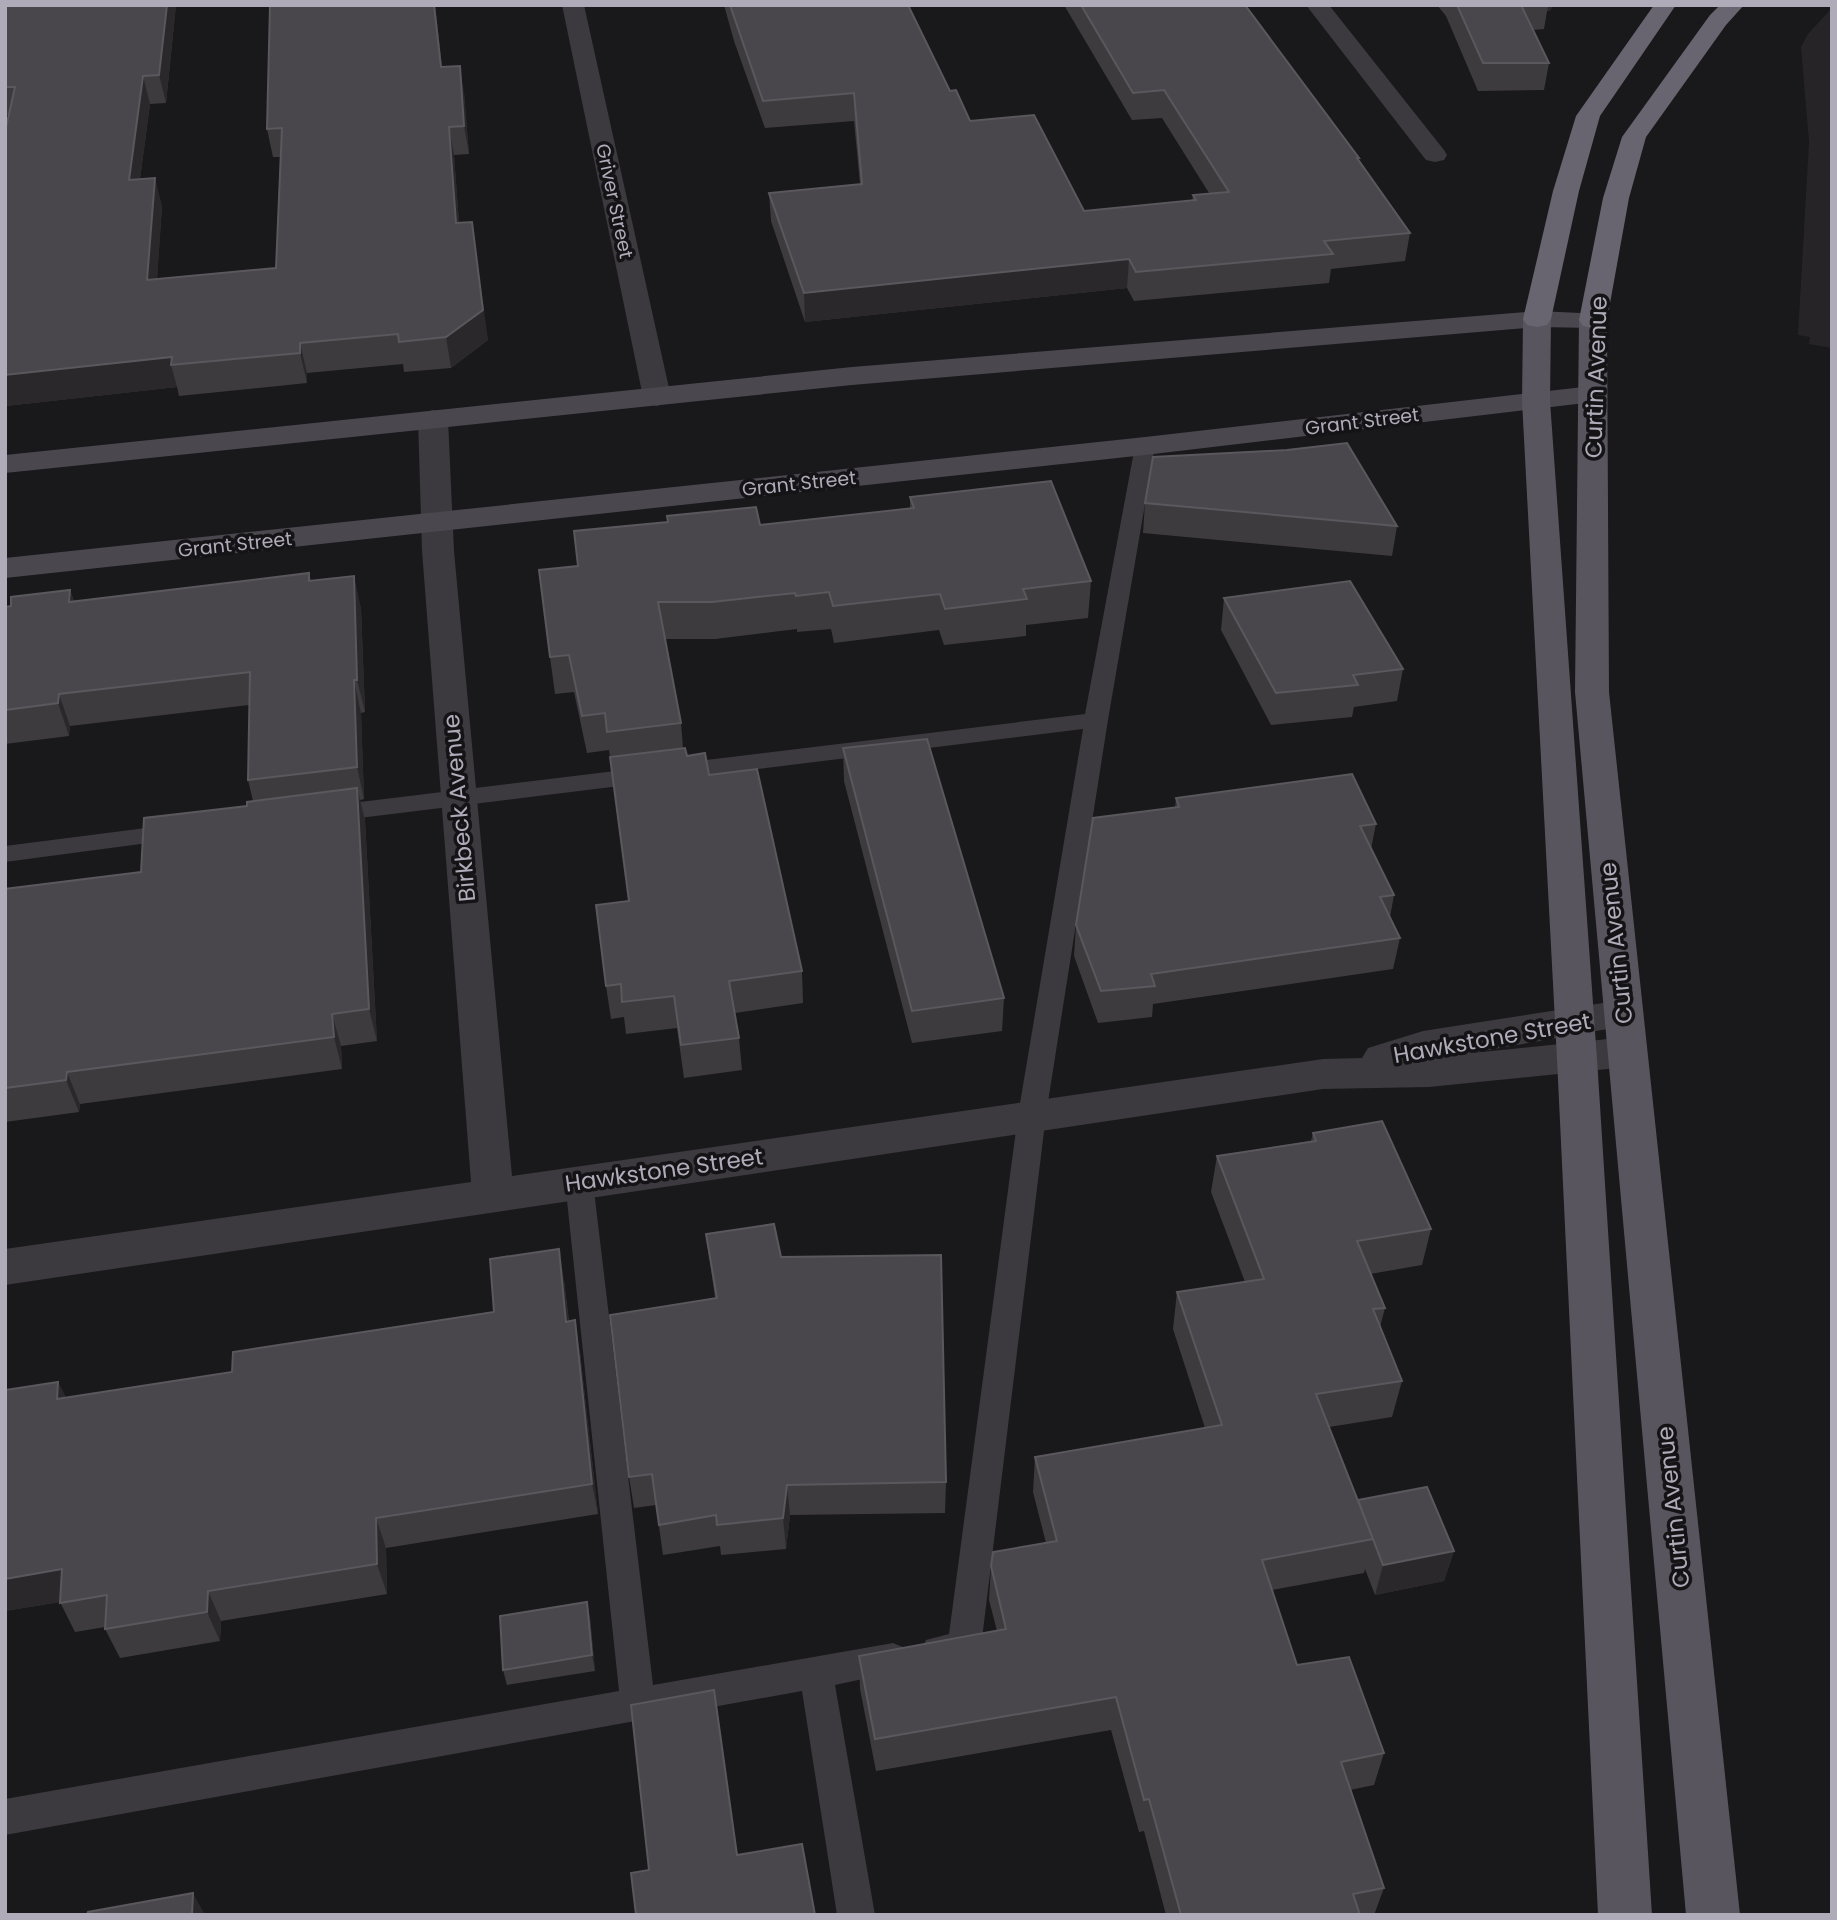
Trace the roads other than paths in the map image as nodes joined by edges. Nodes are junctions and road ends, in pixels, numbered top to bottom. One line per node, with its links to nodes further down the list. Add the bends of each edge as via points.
1 (573, 5): 9 (street, Griver Street)
2 (1317, 5): 5 (street)
3 (1665, 5): 6 (highway, Curtin Avenue, via 1588,116)
4 (1733, 5): 7 (highway, Curtin Avenue, via 1634,136 1616,198)
5 (1435, 155)
6 (1537, 319): 7 (street); 9 (street, via 852,376); 10 (main road, Curtin Avenue)
7 (1593, 320): 8 (main road, Curtin Avenue)
8 (1592, 395): 10 (street, Grant Street); 21 (main road, Curtin Avenue, via 1592,692)
9 (657, 397): 11 (street)
10 (1536, 401): 12 (street, Grant Street); 22 (main road, Curtin Avenue)
11 (433, 419): 13 (street); 14 (street, Birkbeck Avenue)
12 (1145, 446): 14 (street, Grant Street); 16 (lane)
13 (5, 464)
14 (436, 523): 15 (street, Grant Street); 17 (street, Birkbeck Avenue)
15 (5, 568)
16 (1096, 720): 17 (lane); 23 (lane)
17 (457, 797): 18 (lane); 25 (street, Birkbeck Avenue)
18 (307, 816)
19 (197, 830): 20 (lane)
20 (5, 854)
21 (1625, 1033): 22 (street, Hawkstone Street); 32 (main road, Curtin Avenue)
22 (1576, 1042): 23 (street, Hawkstone Street, via 1429,1072 1323,1074); 31 (main road, Curtin Avenue)
23 (1032, 1115): 24 (street, Hawkstone Street); 27 (lane, via 964,1647)
24 (579, 1182): 25 (street, Hawkstone Street); 28 (lane)
25 (493, 1195): 26 (street, Hawkstone Street)
26 (5, 1267)
27 (816, 1673): 28 (lane); 30 (lane)
28 (638, 1704): 29 (lane)
29 (5, 1817)
30 (856, 1915)
31 (1625, 1915)
32 (1713, 1915)

